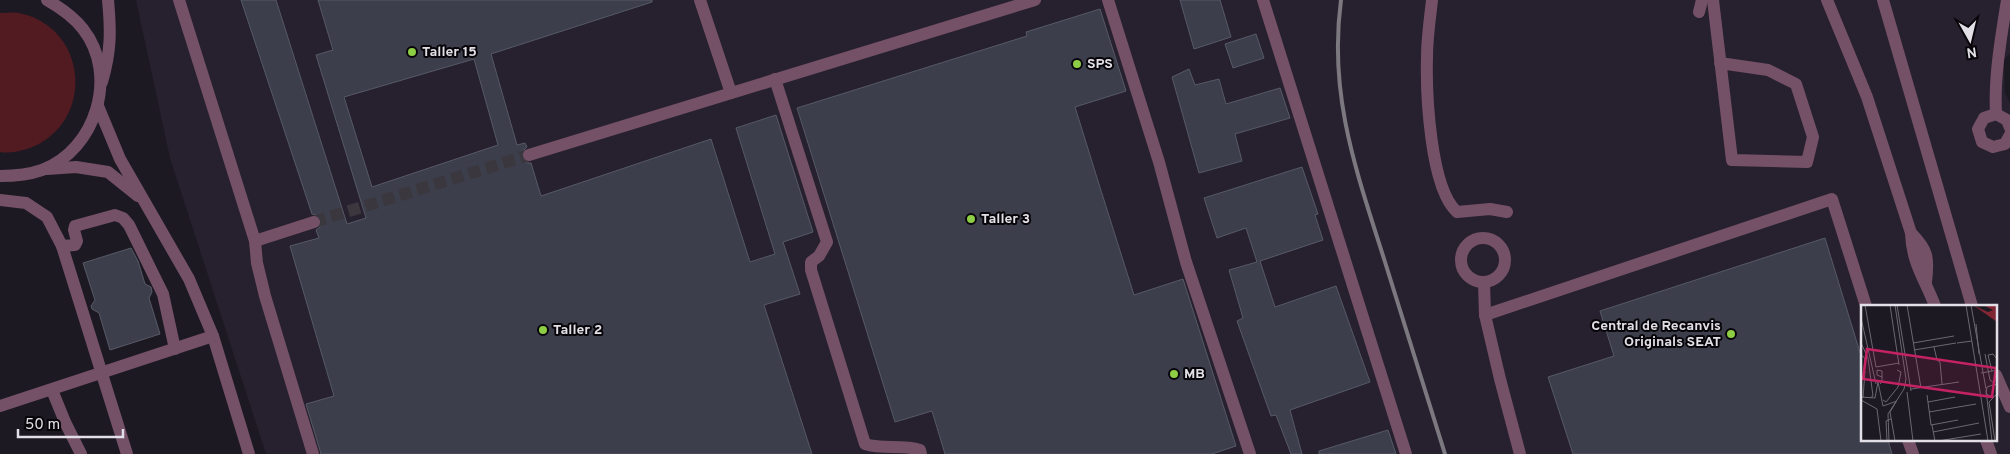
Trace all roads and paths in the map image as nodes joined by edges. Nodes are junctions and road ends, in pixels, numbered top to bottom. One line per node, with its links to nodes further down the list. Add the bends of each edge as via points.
1 (47, 0): 15 (street, via 64,10 83,29 96,54)
2 (108, 0): 15 (street, via 111,35)
3 (179, 0): 30 (street)
4 (700, 0): 16 (street)
5 (1032, 0): 14 (street)
6 (1108, 0): 51 (street, via 1159,162 1186,262)
7 (1263, 0): 52 (street)
8 (1432, 0): 28 (street, via 1427,57 1430,125 1440,182 1450,205 1457,212 1490,209)
9 (1713, 0): 13 (street)
10 (1827, 0): 34 (street, via 1867,97 1911,233 1917,267)
11 (1883, 0): 35 (street)
12 (2008, 0): 18 (street, via 1999,50)
13 (1720, 63): 13 (street, via 1732,160 1807,162 1813,137 1796,84 1768,70)
14 (775, 79): 16 (street); 46 (street, via 827,242 811,262 811,270 865,444 876,448 908,446)
15 (101, 87): 17 (street)
16 (731, 92): 21 (street)
17 (98, 106): 22 (street, via 84,136 66,156); 26 (street, via 120,159)
18 (1996, 114): 19 (street, via 2008,120); 20 (street, via 1984,118 1978,130 1982,142 1993,147 2006,144)
19 (2010, 128)
20 (2010, 135)
21 (529, 155)
22 (43, 170): 23 (street); 26 (street, via 76,166 108,172)
23 (25, 175): 24 (street); 25 (street)
24 (0, 176)
25 (0, 183)
26 (142, 199): 37 (street, via 188,279)
27 (0, 200): 31 (street, via 26,203 46,217)
28 (1508, 212)
29 (314, 222): 30 (street)
30 (255, 241): 50 (street, via 265,296)
31 (62, 246): 38 (street, via 75,244 76,226 114,215 123,218 137,239 163,294); 39 (street)
32 (1484, 282): 36 (street)
33 (1866, 305): 36 (street, via 1832,199)
34 (1936, 305)
35 (1972, 305)
36 (1485, 314): 53 (street)
37 (213, 336): 38 (street); 49 (street)
38 (175, 349): 39 (street)
39 (102, 374): 41 (street); 48 (street)
40 (1998, 380): 43 (street)
41 (52, 390): 42 (street); 47 (street)
42 (0, 406)
43 (2010, 407)
44 (1909, 442): 54 (street)
45 (1987, 442): 55 (street)
46 (921, 452)
47 (81, 454)
48 (127, 454)
49 (249, 454)
50 (313, 454)
51 (1250, 454)
52 (1406, 454)
53 (1520, 454)
54 (1913, 454)
55 (1991, 454)

